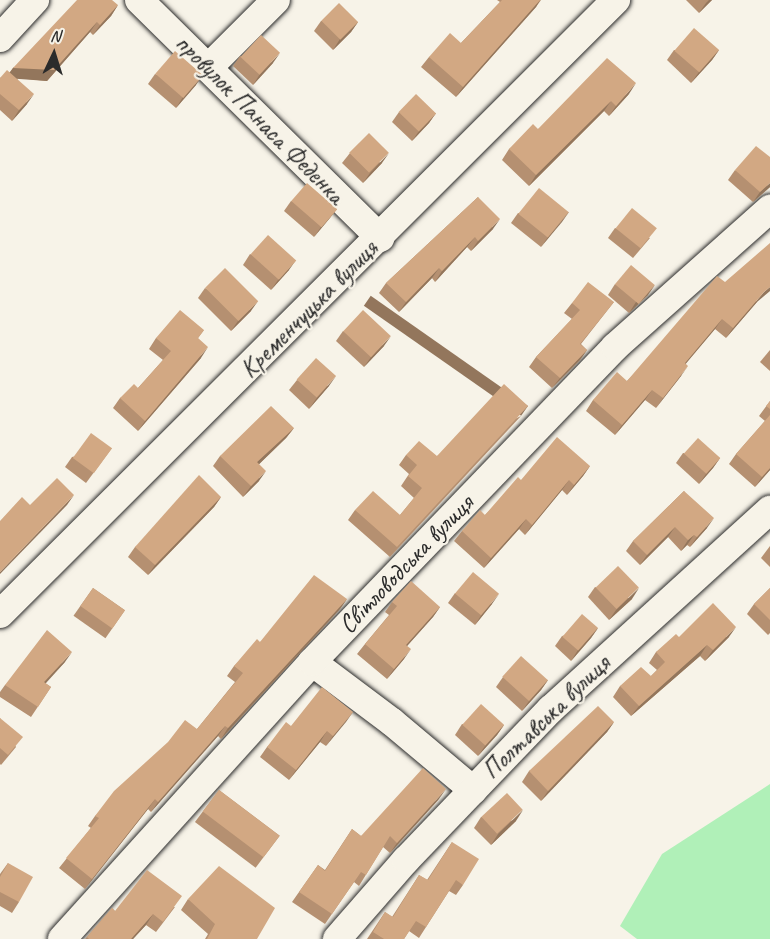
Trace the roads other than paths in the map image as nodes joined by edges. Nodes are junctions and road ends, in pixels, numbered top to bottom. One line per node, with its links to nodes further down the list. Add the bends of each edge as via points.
1 (35, 0): 5 (street)
2 (139, 0): 6 (street, провулок Панаса Феденка)
3 (276, 0): 6 (street)
4 (616, 0): 8 (street, Кременчуцька вулиця)
5 (0, 38)
6 (208, 68): 8 (street, провулок Панаса Феденка)
7 (770, 209): 11 (street, Світловодська вулиця, via 615,347)
8 (380, 238): 10 (street, Кременчуцька вулиця)
9 (770, 510): 12 (street, Полтавська вулиця, via 551,709)
10 (0, 614)
11 (312, 662): 12 (street); 13 (street, Світловодська вулиця)
12 (473, 790): 14 (street, Полтавська вулиця)
13 (62, 939)
14 (337, 939)

